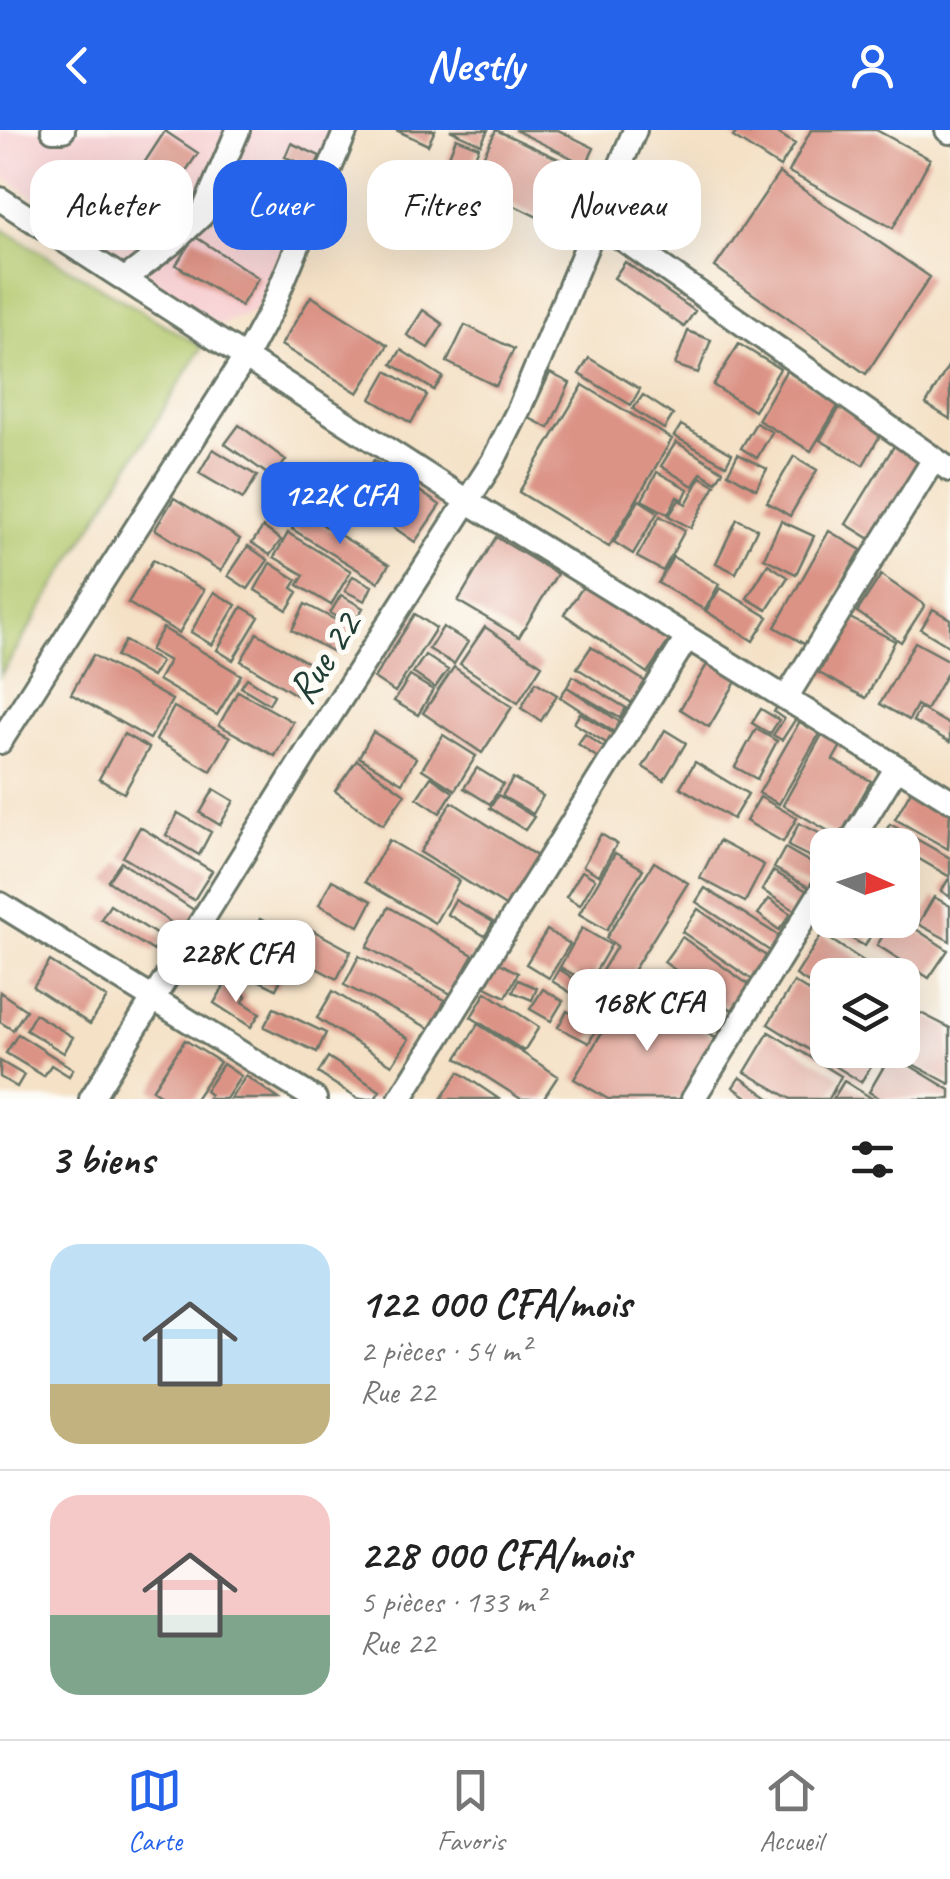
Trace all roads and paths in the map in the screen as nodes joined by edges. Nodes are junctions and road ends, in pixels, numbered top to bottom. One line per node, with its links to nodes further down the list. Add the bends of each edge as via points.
1 (53, 130): 2 (street)
2 (63, 130)
3 (238, 130): 10 (street, via 202,215)
4 (346, 130): 11 (street)
5 (635, 130): 6 (street, Rue 22)
6 (622, 160)
7 (0, 199): 10 (street)
8 (585, 250): 13 (street, Rue 22, via 519,409)
9 (638, 250): 12 (street)
10 (125, 279): 11 (street)
11 (246, 356): 13 (street); 16 (street)
12 (942, 465): 15 (street)
13 (467, 501): 14 (street); 22 (street, Rue 22)
14 (687, 638): 15 (street); 25 (street)
15 (786, 698): 17 (street)
16 (0, 742)
17 (897, 767): 18 (street); 19 (street)
18 (950, 800)
19 (859, 828)
20 (0, 904): 22 (street)
21 (810, 909): 26 (street)
22 (153, 999): 23 (street, Rue 22); 24 (street)
23 (91, 1099)
24 (314, 1099)
25 (400, 1099)
26 (693, 1099)

